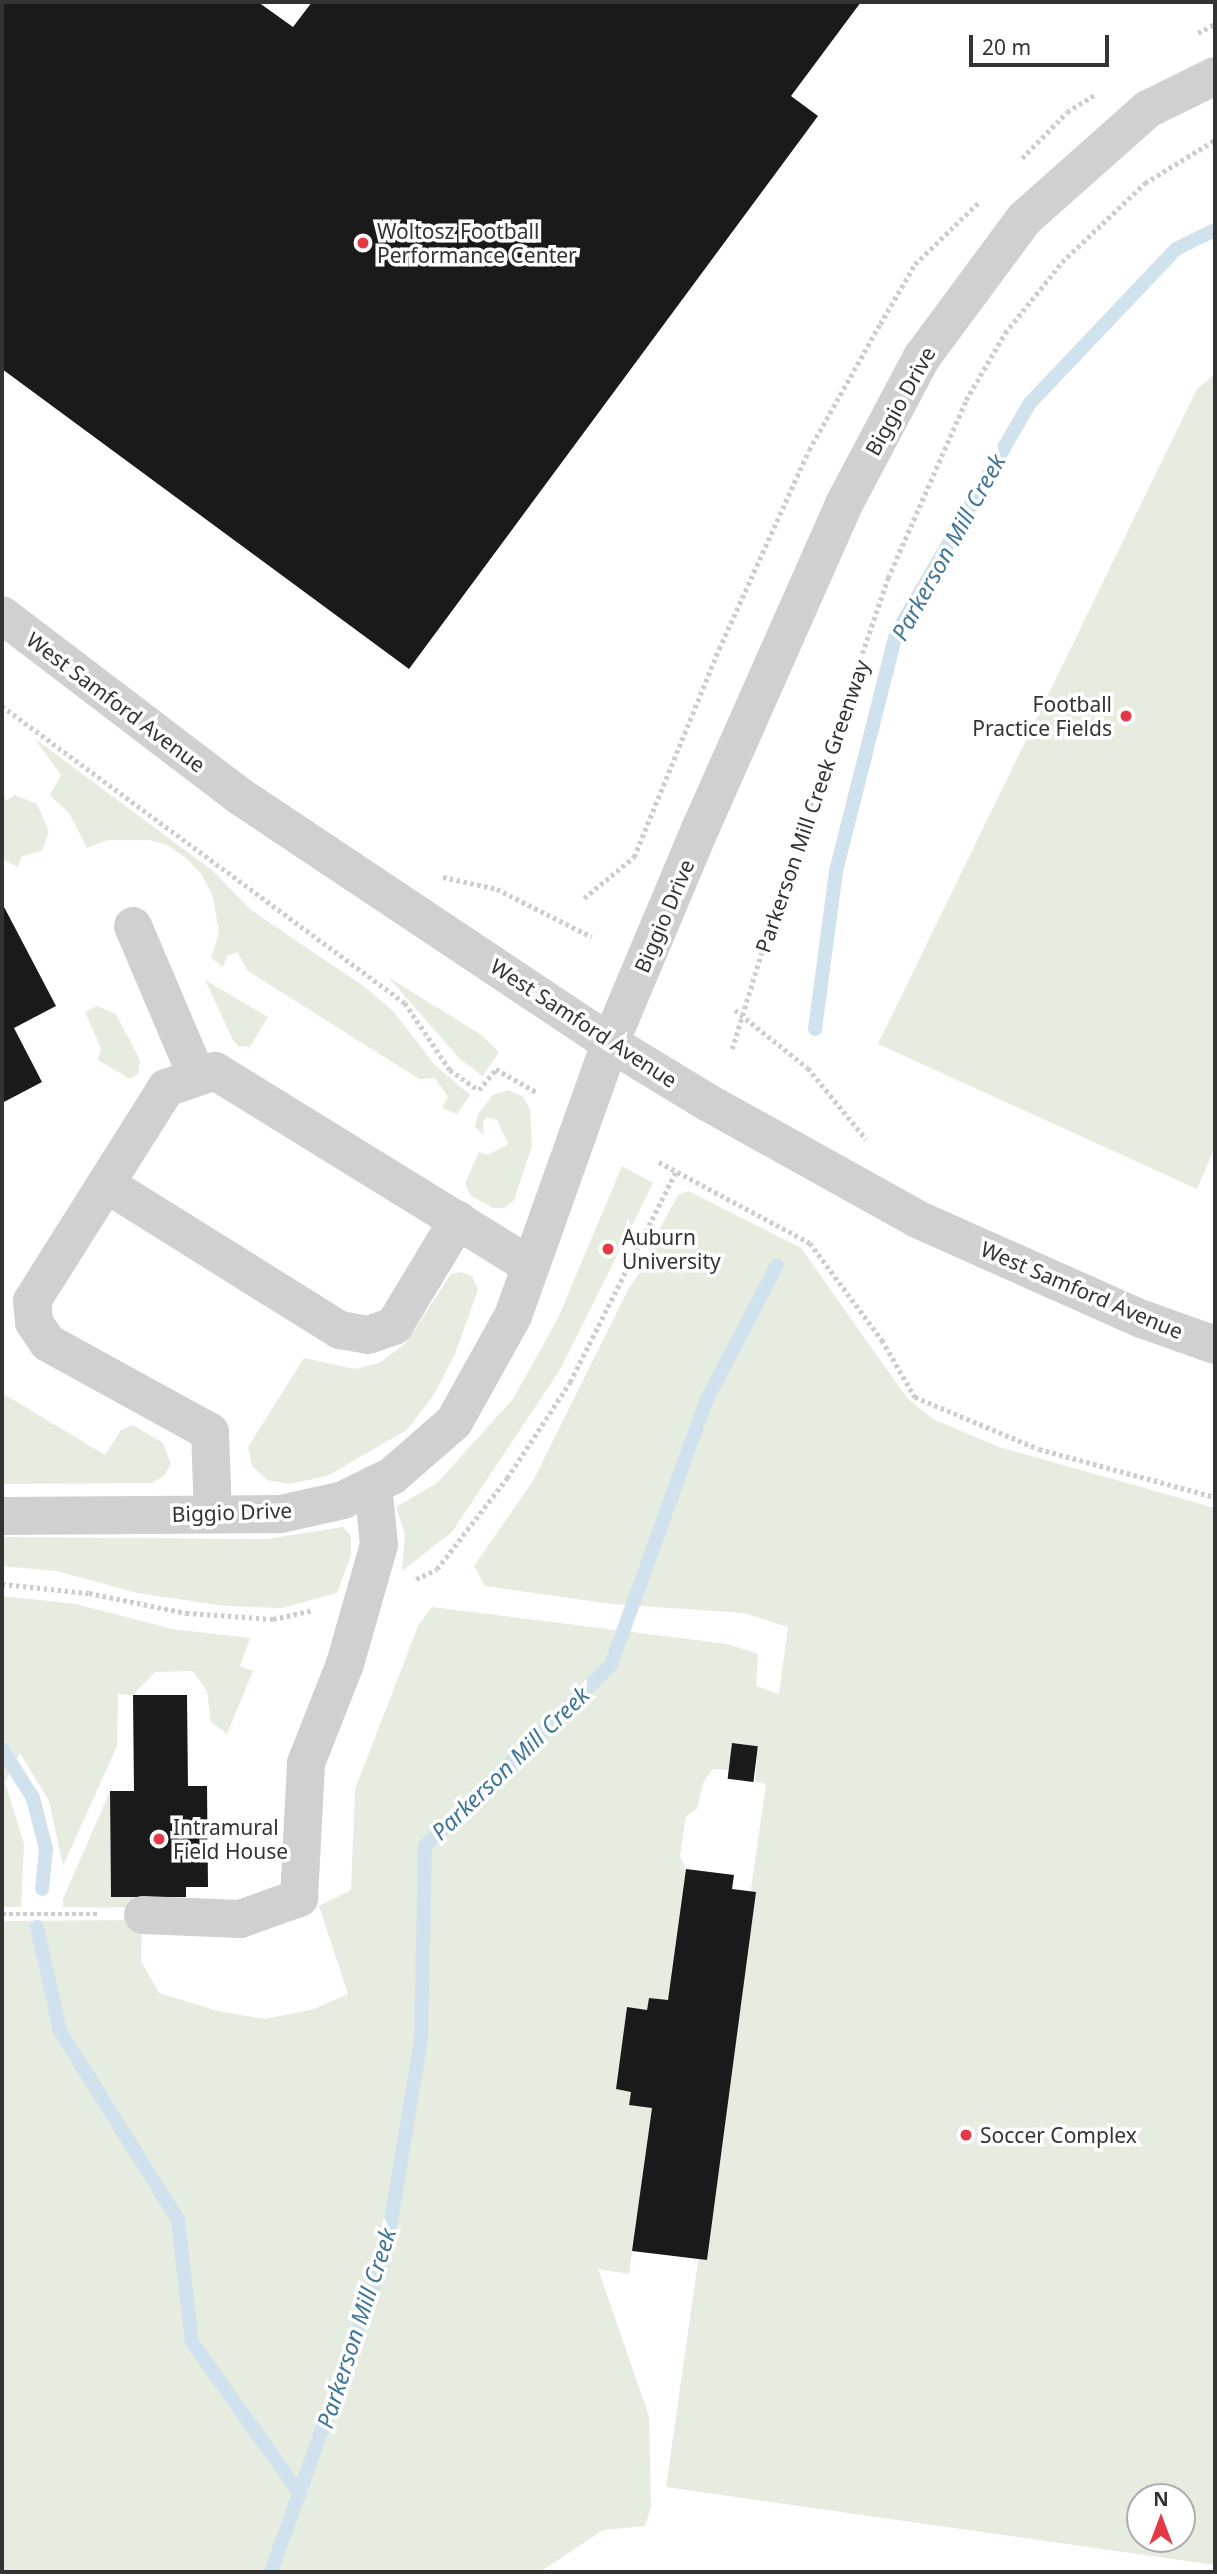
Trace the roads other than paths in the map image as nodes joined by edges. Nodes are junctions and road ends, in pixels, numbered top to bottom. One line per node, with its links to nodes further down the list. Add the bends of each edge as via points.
1 (1215, 76): 4 (street, Biggio Drive, via 1148,109 1024,219 922,356 843,506)
2 (2, 615): 4 (street, West Samford Avenue, via 238,795)
3 (133, 926): 5 (street)
4 (610, 1043): 8 (street, Biggio Drive); 9 (street, West Samford Avenue, via 917,1219 1142,1319)
5 (197, 1077): 6 (street, via 166,1088); 7 (street, via 215,1071)
6 (106, 1184): 7 (street, via 340,1330 368,1335 394,1326); 11 (street, via 32,1301 34,1322 48,1343 210,1433)
7 (458, 1220): 8 (street)
8 (531, 1265): 10 (street, Biggio Drive, via 513,1316 454,1422 392,1476)
9 (1215, 1345)
10 (373, 1485): 11 (street, Biggio Drive, via 343,1500 281,1514); 13 (street, via 379,1545 345,1664 306,1763 299,1898 240,1919)
11 (213, 1514): 12 (street, Biggio Drive)
12 (2, 1516)
13 (143, 1915)

